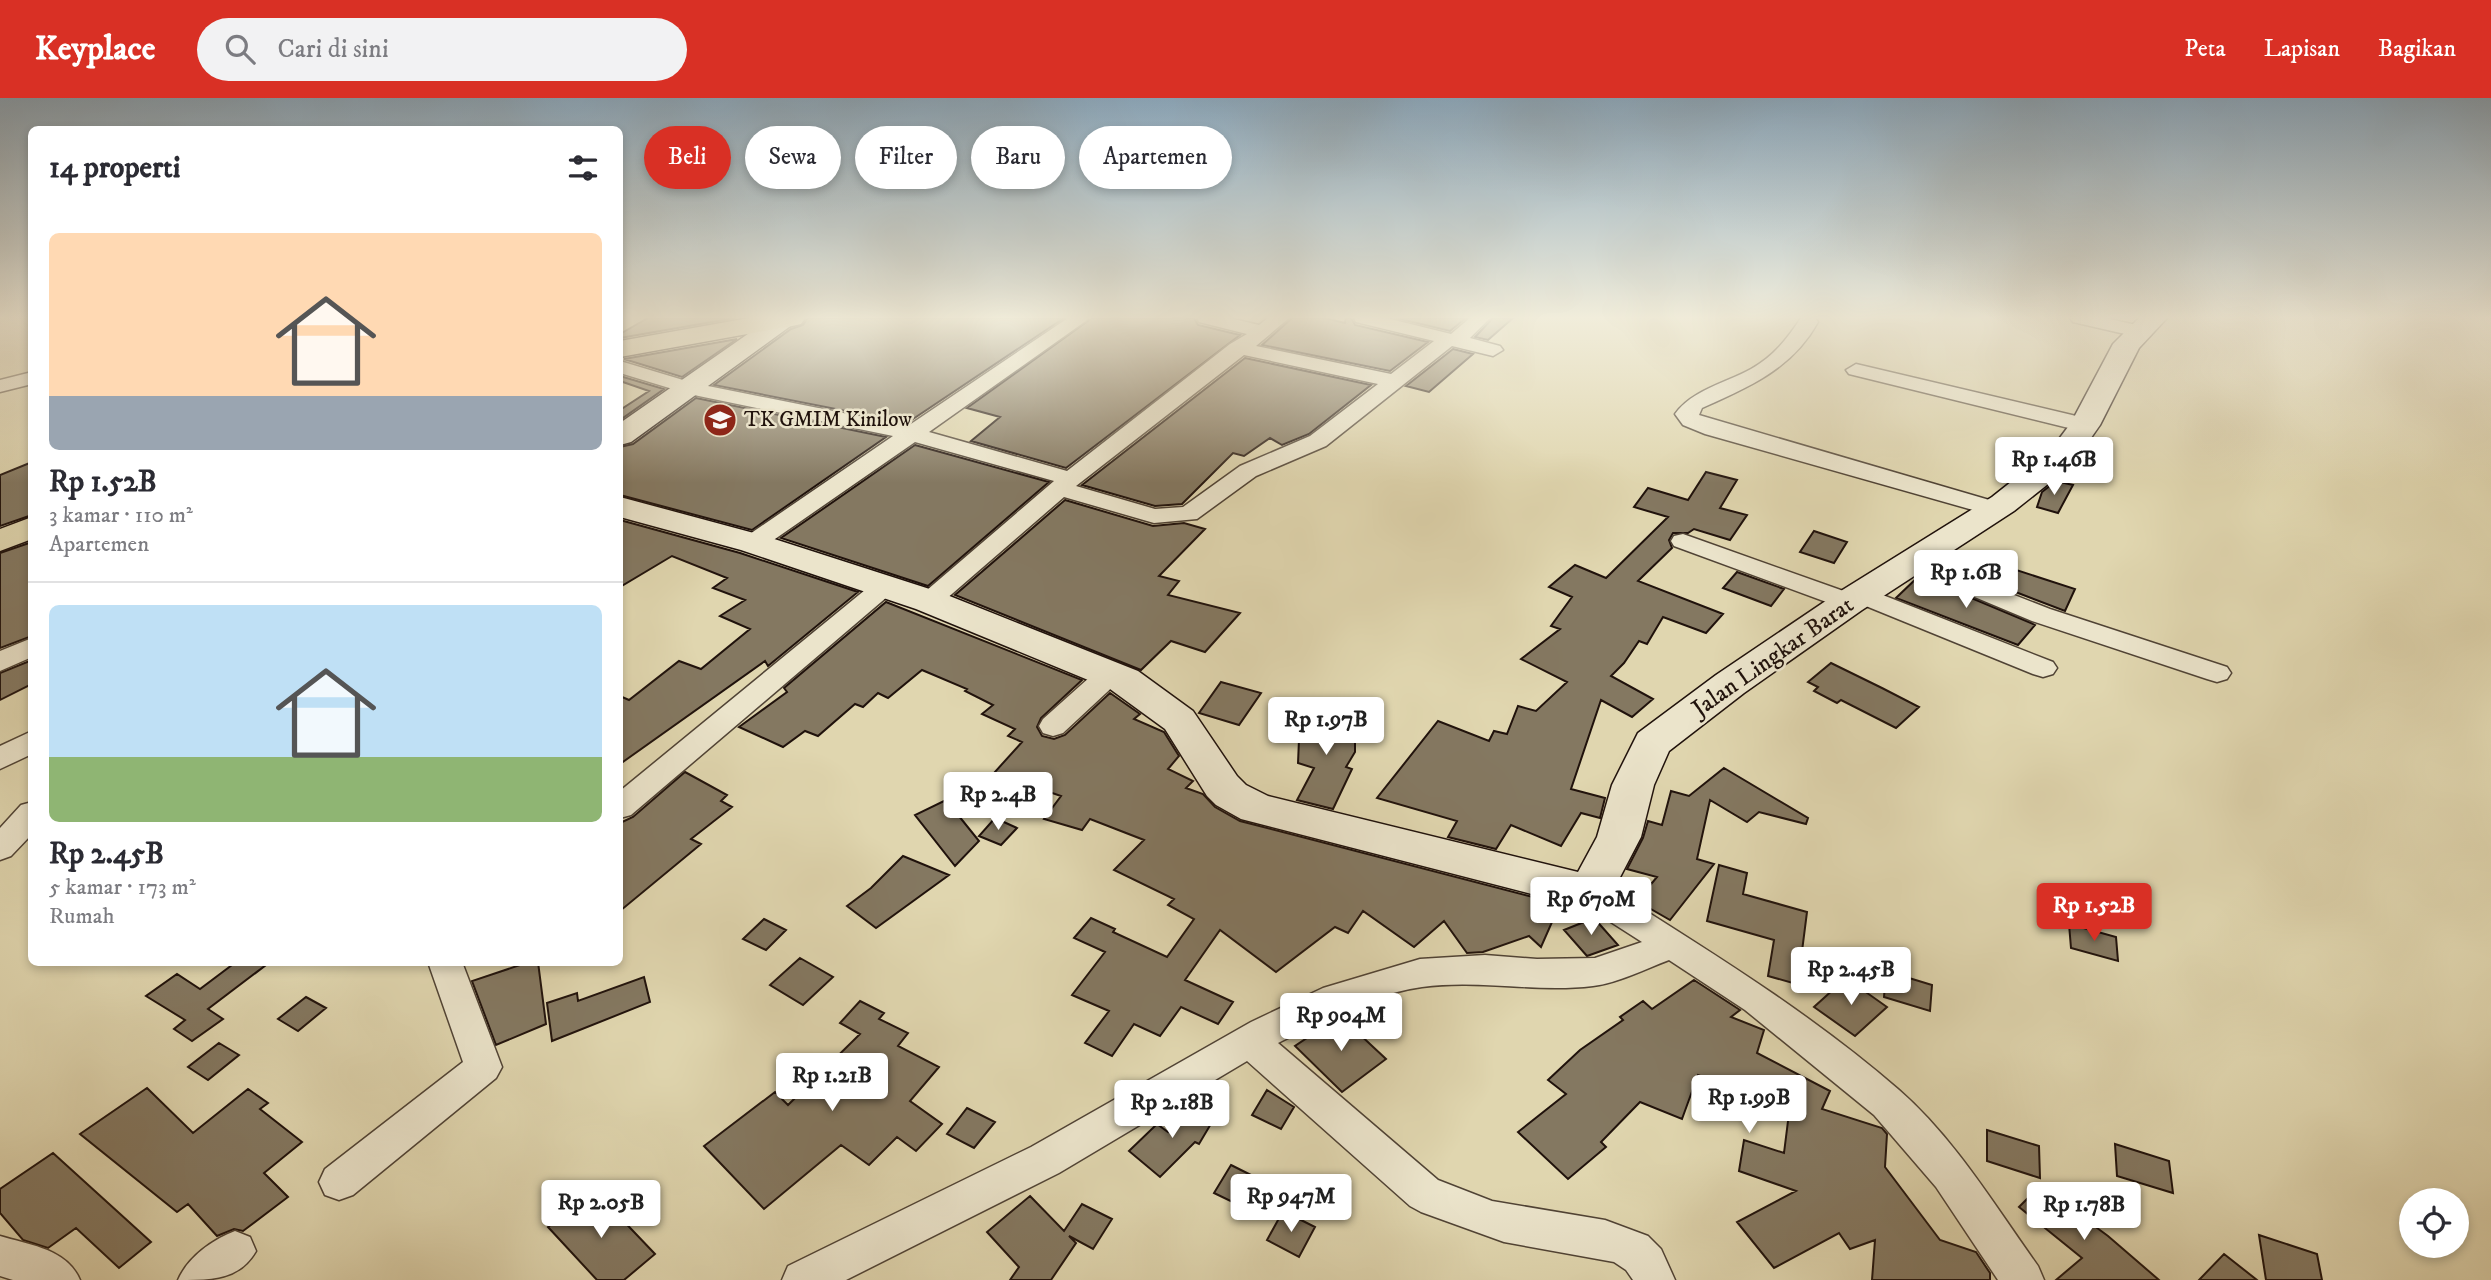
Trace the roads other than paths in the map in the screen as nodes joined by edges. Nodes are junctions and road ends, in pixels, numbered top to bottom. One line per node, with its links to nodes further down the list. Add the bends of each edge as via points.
1 (640, 373): 13 (street)
2 (711, 373): 13 (street)
3 (998, 373): 15 (street)
4 (1205, 373): 17 (street)
5 (1357, 373): 11 (street)
6 (1405, 373): 11 (street)
7 (1755, 373): 19 (street, via 1695,404 1686,414 1713,429)
8 (1869, 373): 14 (street)
9 (2112, 373): 14 (street, Jalan Lingkar Barat)
10 (28, 379): 12 (street)
11 (1394, 381): 17 (street, via 1318,441 1248,471 1189,514 1154,516)
12 (0, 386)
13 (689, 388): 15 (street); 16 (street)
14 (2085, 425): 19 (street, Jalan Lingkar Barat, via 2061,458)
15 (909, 433): 17 (street); 23 (street)
16 (623, 434)
17 (1066, 484): 27 (street)
18 (623, 508): 23 (street)
19 (1996, 509): 24 (street, Jalan Lingkar Barat)
20 (28, 529): 21 (highway)
21 (0, 541)
22 (1683, 541): 26 (street)
23 (753, 543): 25 (street)
24 (1912, 562): 26 (street, Jalan Lingkar Barat); 31 (street, via 2041,615)
25 (885, 586): 27 (street); 36 (street)
26 (1855, 599): 30 (street); 39 (street, Jalan Lingkar Barat, via 1653,743 1633,785 1619,837)
27 (929, 601): 32 (street)
28 (28, 648): 29 (street)
29 (0, 662)
30 (2043, 668)
31 (2217, 673)
32 (1110, 674): 33 (street); 39 (street, via 1144,692 1179,720 1222,786 1242,802)
33 (1053, 726)
34 (28, 743): 35 (street)
35 (0, 759)
36 (623, 804)
37 (28, 817): 38 (street)
38 (0, 848)
39 (1590, 892): 40 (street)
40 (1674, 945): 42 (street, via 1595,972 1449,970 1385,980 1336,998); 50 (street, via 1758,1000 1887,1102 1950,1174)
41 (446, 966): 43 (street, via 483,1067)
42 (1250, 1041): 48 (street, via 1045,1160); 49 (street, via 1424,1193 1453,1209 1516,1226 1598,1238 1633,1250 1644,1257)
43 (339, 1182)
44 (235, 1251): 47 (street)
45 (0, 1256): 46 (street, via 48,1271)
46 (59, 1280)
47 (199, 1280)
48 (803, 1280)
49 (1654, 1280)
50 (2022, 1280)

